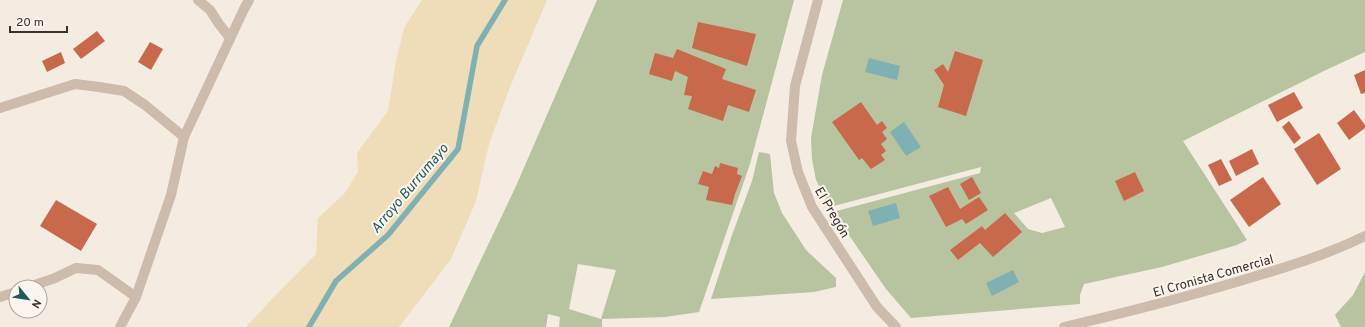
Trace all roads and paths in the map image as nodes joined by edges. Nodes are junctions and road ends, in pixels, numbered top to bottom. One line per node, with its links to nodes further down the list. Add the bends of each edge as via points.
1 (198, 0): 4 (street, via 210,10)
2 (249, 0): 4 (street)
3 (818, 0): 11 (street, El Pregón, via 795,86 791,141 798,172 812,207 877,307)
4 (230, 38): 6 (street)
5 (0, 108): 6 (street, via 76,84 99,87 124,91)
6 (184, 137): 9 (street, via 171,195)
7 (1365, 236): 12 (street, El Cronista Comercial, via 1295,265 1204,292)
8 (48, 280): 9 (street, via 76,268 98,270)
9 (136, 297): 10 (street)
10 (120, 327)
11 (896, 327)
12 (1064, 327)

